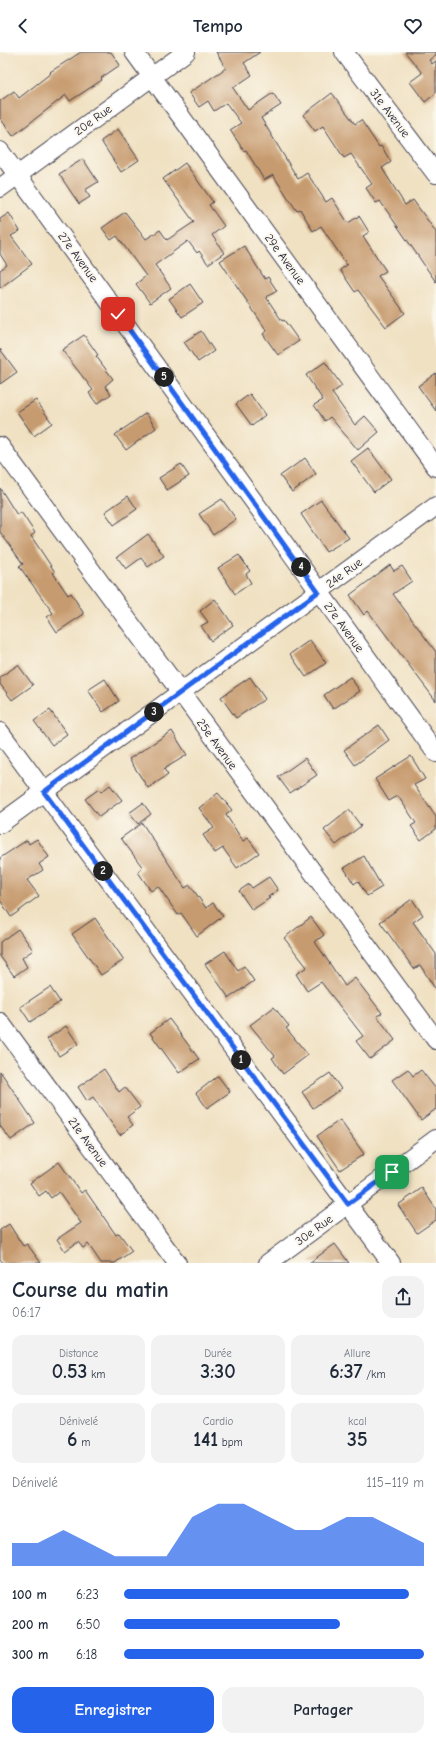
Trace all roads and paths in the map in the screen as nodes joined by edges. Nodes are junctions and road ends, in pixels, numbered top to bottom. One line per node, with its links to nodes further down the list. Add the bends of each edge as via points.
1 (134, 52): 4 (street, 29e Avenue)
2 (186, 52): 4 (street, 20e Rue)
3 (344, 52): 6 (street, 31e Avenue)
4 (152, 77): 7 (street, 20e Rue); 10 (street, 29e Avenue)
5 (0, 151): 7 (street, 27e Avenue)
6 (436, 174)
7 (18, 175): 8 (street, 20e Rue); 12 (street, 27e Avenue)
8 (0, 188)
9 (0, 446): 13 (street, 25e Avenue)
10 (436, 467)
11 (436, 506): 12 (street, 24e Rue)
12 (318, 592): 13 (street, 24e Rue); 15 (street, 27e Avenue)
13 (180, 693): 16 (street, 24e Rue); 19 (street, 25e Avenue)
14 (0, 732): 16 (street)
15 (436, 753)
16 (44, 792): 17 (street, 24e Rue); 21 (street)
17 (0, 824)
18 (0, 1022): 22 (street, 21e Avenue)
19 (436, 1040)
20 (436, 1139): 21 (street, 30e Rue)
21 (348, 1204): 23 (street, 30e Rue); 24 (street)
22 (177, 1263)
23 (268, 1263)
24 (391, 1263)

